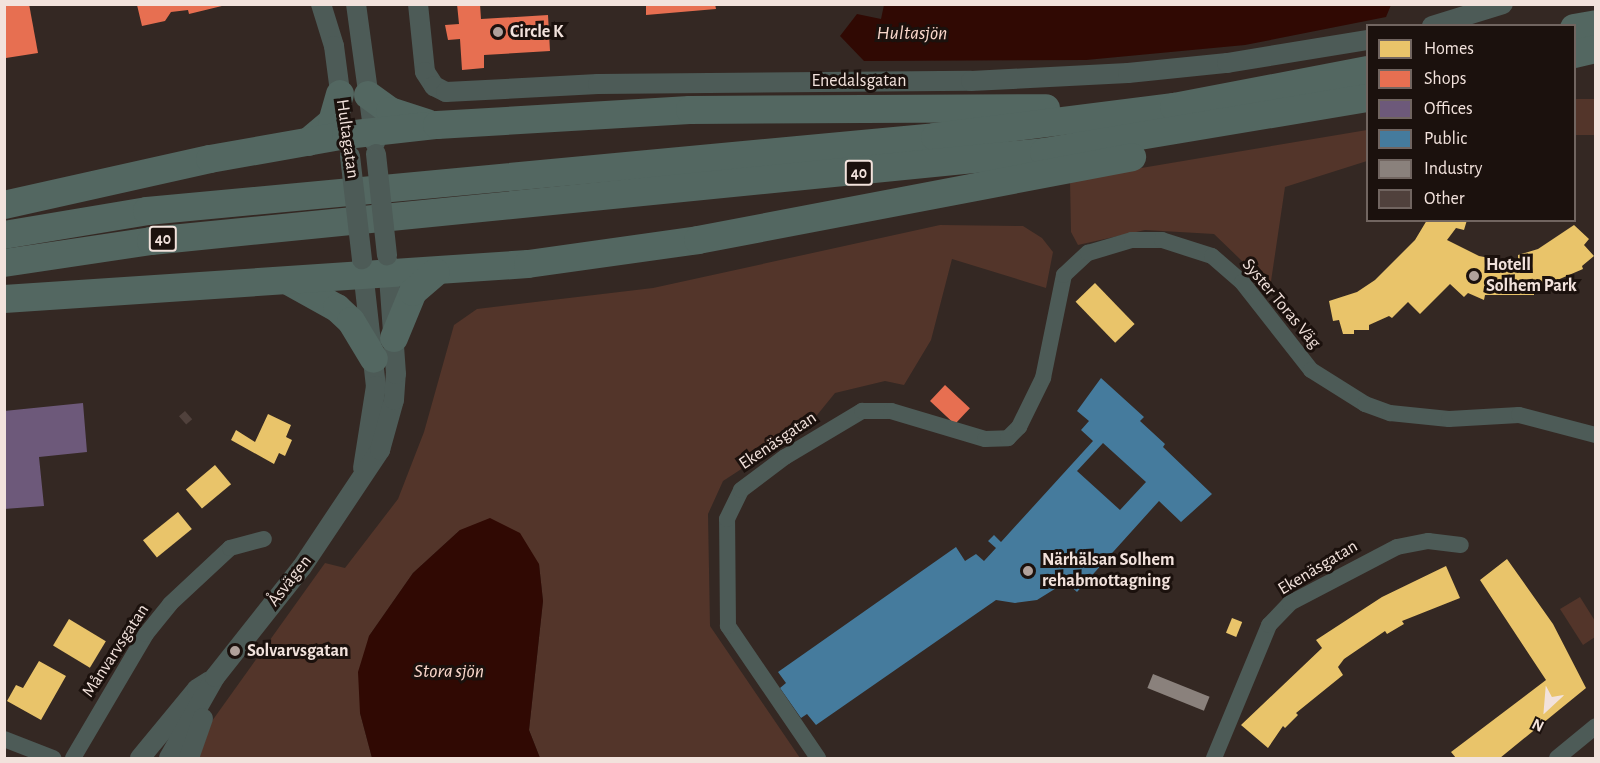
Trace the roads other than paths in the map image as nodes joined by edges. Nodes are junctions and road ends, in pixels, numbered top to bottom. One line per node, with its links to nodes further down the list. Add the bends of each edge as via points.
1 (321, 4): 12 (street, Hultagatan, via 334,46)
2 (356, 4): 13 (street, Hultagatan)
3 (418, 4): 8 (street, Enedalsgatan, via 425,72 434,86 446,92 598,84 971,81 1128,73 1227,63)
4 (1503, 4): 5 (street)
5 (1438, 24)
6 (1596, 24): 7 (highway)
7 (1576, 28)
8 (1366, 40)
9 (1596, 49): 10 (highway)
10 (1576, 54)
11 (1366, 70): 15 (highway, 40)
12 (340, 94): 18 (highway, via 332,122); 19 (street, Hultagatan)
13 (368, 95): 17 (highway, via 390,111); 19 (street, Hultagatan)
14 (1366, 98): 16 (highway, 40)
15 (1174, 107): 17 (highway, via 818,106); 21 (highway, 40, via 935,137 147,211)
16 (1301, 111): 22 (highway, 40, via 987,158 151,241); 24 (highway, via 1175,149 698,240)
17 (437, 125): 19 (highway)
18 (308, 142): 19 (highway); 20 (highway, via 115,177)
19 (362, 144): 23 (street, Hultagatan, bridge); 23 (street, Hultagatan, bridge)
20 (4, 205)
21 (4, 235)
22 (4, 263)
23 (375, 266): 24 (highway); 25 (highway); 27 (street, Åsvägen); 28 (street, Åsvägen)
24 (436, 272): 27 (highway, via 413,292)
25 (288, 282): 26 (highway); 28 (highway, via 337,308 351,321)
26 (4, 299)
27 (394, 338): 31 (street, Åsvägen, via 394,400 388,428)
28 (374, 359): 31 (street, Åsvägen, via 373,416)
29 (1596, 435): 30 (street, Syster Toras Väg, via 1519,415 1409,417 1365,404 1311,370 1242,282 1212,256 1175,243 1152,240 1114,245 1074,263 1059,287 1043,378 1029,408 1008,438)
30 (985, 439): 42 (street, Ekenäsgatan, via 891,411 862,411 785,457 741,490 727,519 728,626)
31 (360, 482): 34 (street, Åsvägen, via 302,567)
32 (264, 539): 38 (street, Månvarvsgatan, via 230,548 170,604 146,634)
33 (1461, 545): 43 (street, Ekenäsgatan, via 1428,541 1397,547 1290,603 1269,625)
34 (220, 670): 39 (street, Åsvägen, via 197,689); 40 (street, Åsvägen); 41 (street)
35 (1596, 726): 44 (street)
36 (4, 739): 37 (street)
37 (53, 759)
38 (73, 759)
39 (140, 759)
40 (169, 759)
41 (189, 759)
42 (818, 759)
43 (1214, 759)
44 (1557, 759)

